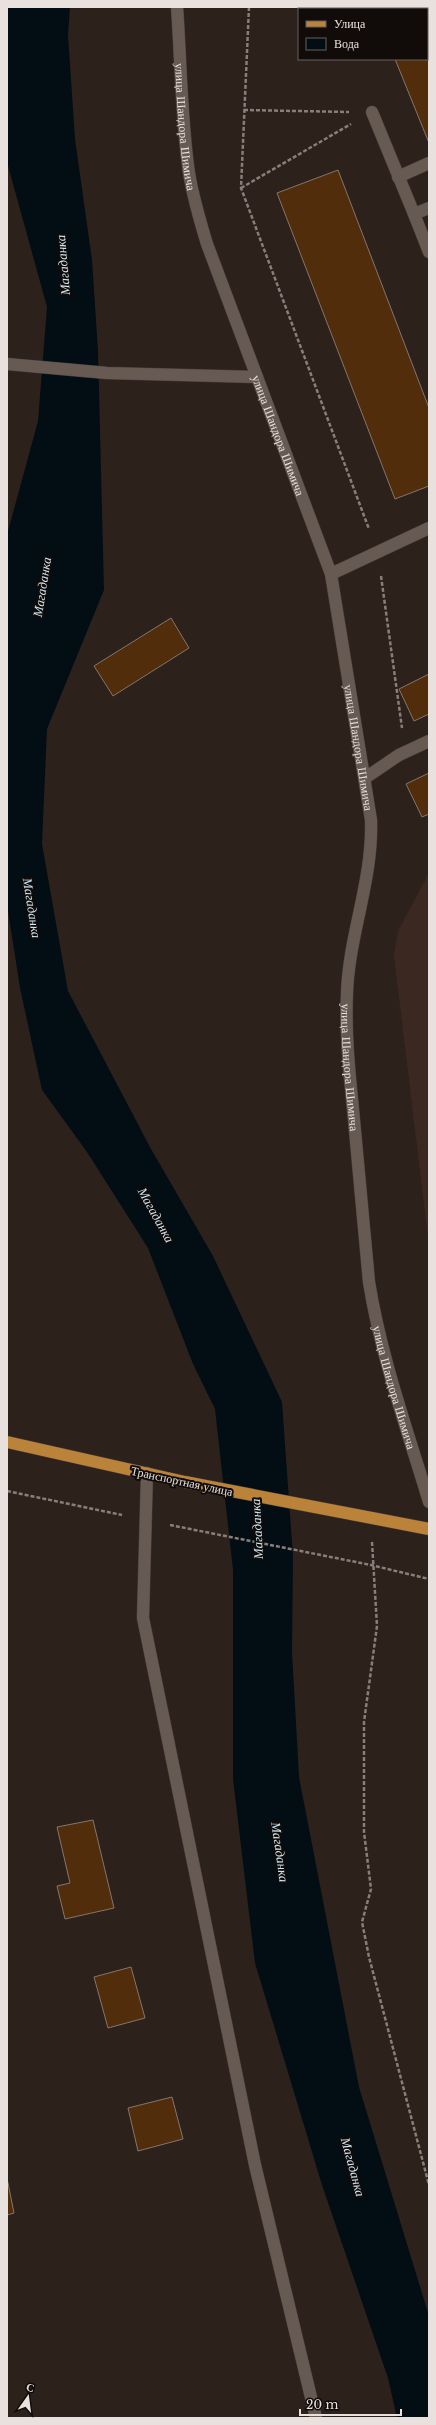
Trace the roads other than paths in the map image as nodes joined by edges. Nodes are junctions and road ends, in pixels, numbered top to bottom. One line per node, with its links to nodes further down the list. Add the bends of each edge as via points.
1 (177, 7): 9 (street, улица Шандора Шимича, via 189,172 207,244)
2 (372, 112): 4 (street)
3 (429, 163): 4 (street)
4 (398, 177): 6 (street)
5 (429, 208): 6 (street)
6 (414, 214): 7 (street)
7 (429, 252)
8 (7, 364): 9 (street, via 107,373)
9 (257, 377): 11 (street, улица Шандора Шимича)
10 (429, 528): 11 (street)
11 (331, 574): 13 (street, улица Шандора Шимича)
12 (429, 741): 13 (street, via 399,755)
13 (365, 778): 16 (street, улица Шандора Шимича, via 372,848 350,957 347,992 348,1052 369,1282 375,1321)
14 (7, 1442): 15 (main road, Транспортная улица)
15 (147, 1473): 17 (main road, Транспортная улица); 18 (street, via 148,1520 143,1618 255,2165)
16 (429, 1502)
17 (429, 1529)
18 (316, 2418)

